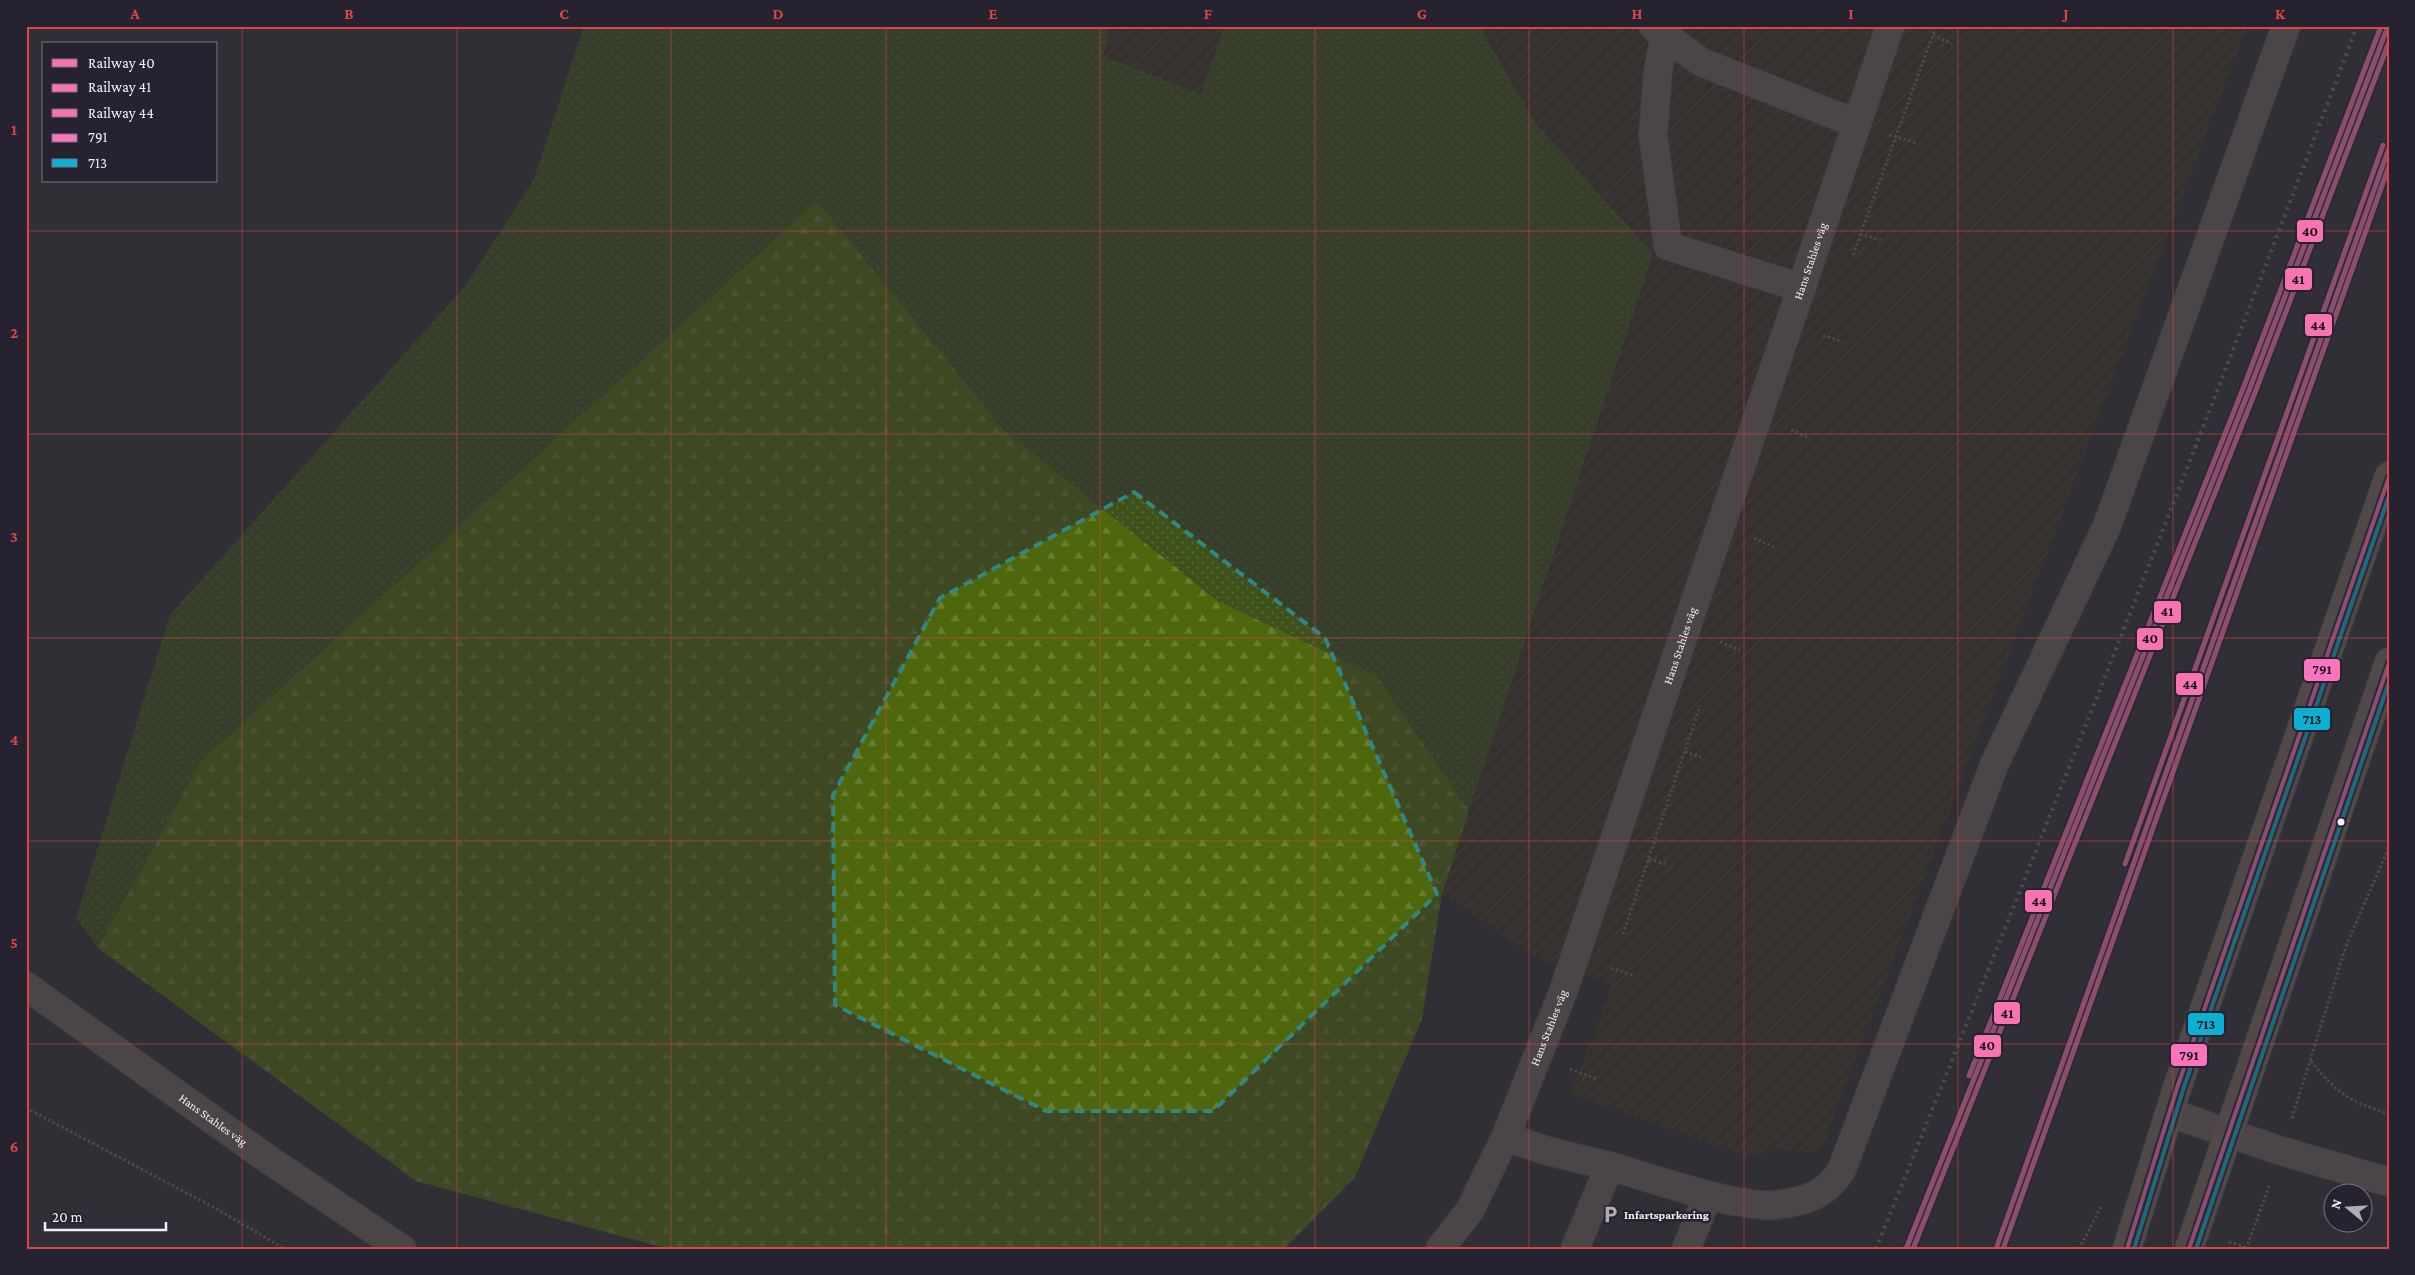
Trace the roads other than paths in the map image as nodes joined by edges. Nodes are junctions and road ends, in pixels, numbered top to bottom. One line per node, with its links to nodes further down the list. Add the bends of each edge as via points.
1 (1890, 26): 4 (street, Hans Stahles väg)
2 (2286, 26): 14 (street, via 2107,526 1994,765 1842,1169 1834,1183 1819,1194 1790,1203 1774,1206)
3 (1662, 29): 4 (street, via 1701,62); 5 (street, via 1653,135 1668,246)
4 (1857, 124): 5 (street, Hans Stahles väg)
5 (1802, 288): 11 (street, Hans Stahles väg, via 1563,992)
6 (2389, 476): 9 (main road, via 2315,683)
7 (2389, 662): 10 (main road)
8 (26, 986): 15 (street, Hans Stahles väg, via 262,1155)
9 (2170, 1113): 10 (street); 19 (main road)
10 (2230, 1133): 13 (street, via 2281,1152); 20 (main road)
11 (1506, 1136): 12 (street, via 1531,1147); 16 (street, Hans Stahles väg, via 1470,1210)
12 (1610, 1167): 14 (street); 17 (street)
13 (2389, 1182)
14 (1708, 1196): 18 (street)
15 (402, 1249)
16 (1440, 1249)
17 (1574, 1249)
18 (1686, 1249)
19 (2127, 1249)
20 (2189, 1249)

